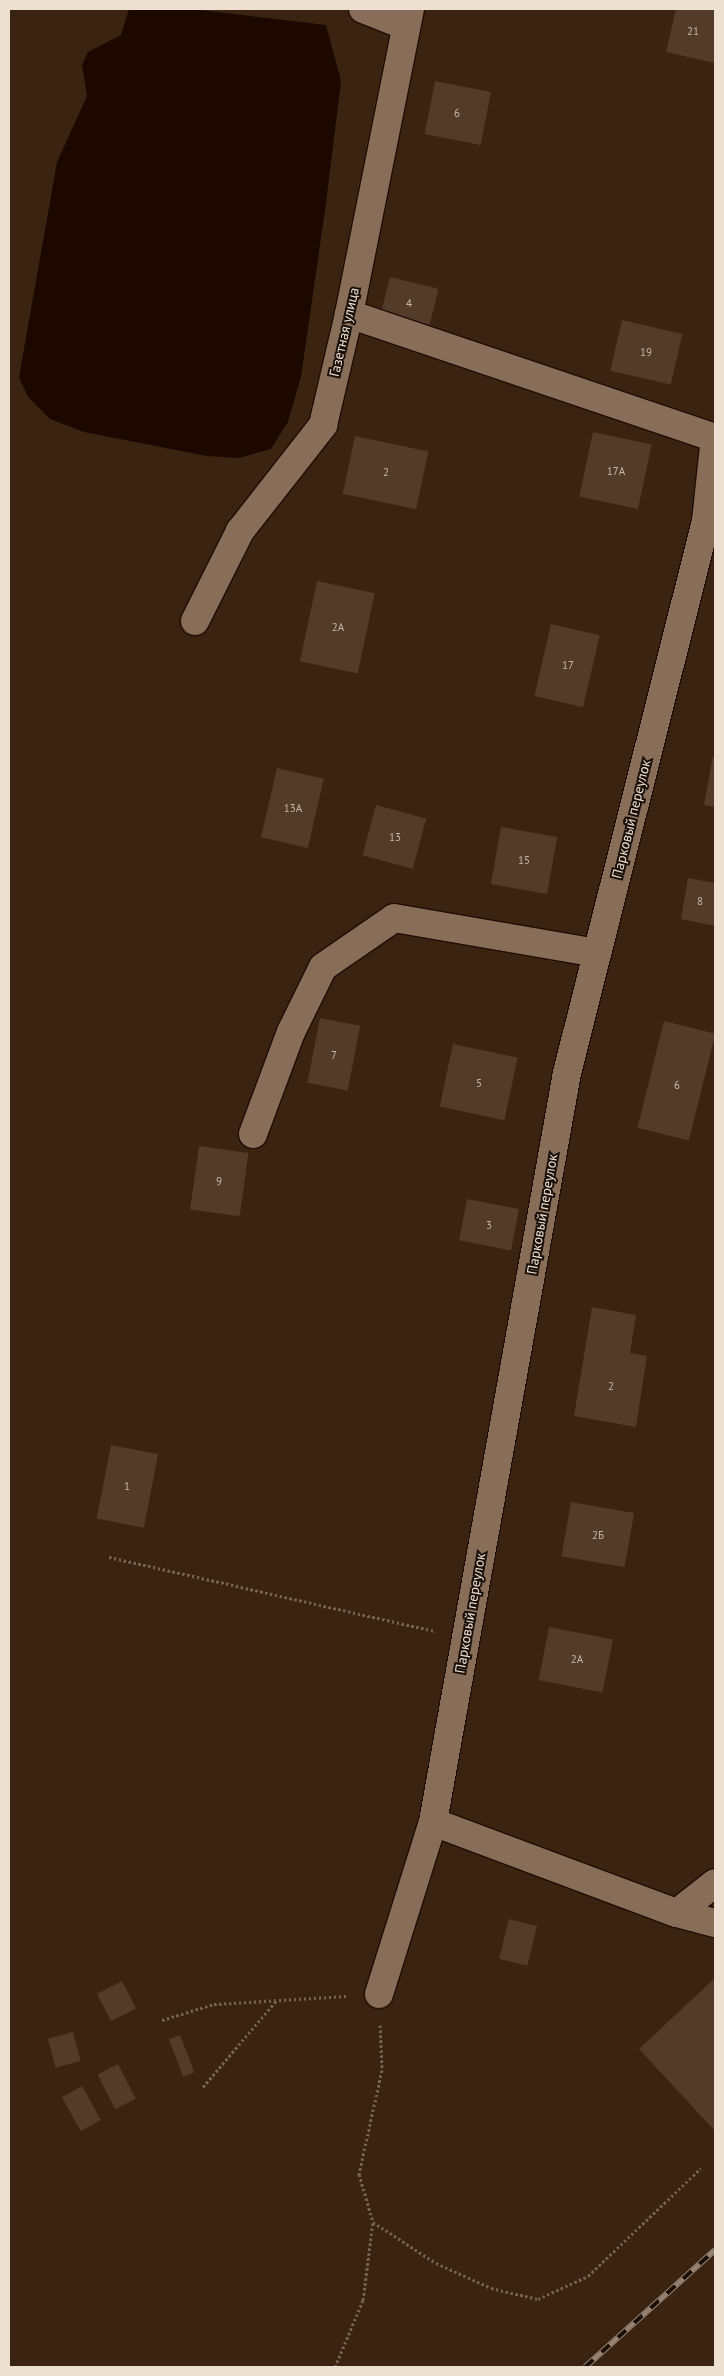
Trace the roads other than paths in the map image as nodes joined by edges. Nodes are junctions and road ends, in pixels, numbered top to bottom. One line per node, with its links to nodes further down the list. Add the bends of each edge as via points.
1 (364, 9): 2 (street)
2 (408, 17): 3 (street, Газетная улица)
3 (350, 314): 4 (street); 6 (street, Газетная улица, via 323,425 240,531)
4 (715, 437): 5 (street, Парковый переулок)
5 (711, 521): 7 (street, Парковый переулок)
6 (195, 621)
7 (597, 953): 8 (street, via 394,918 323,967 291,1032); 9 (street, Парковый переулок, via 567,1073)
8 (253, 1134)
9 (433, 1822): 11 (street); 13 (street, Парковый переулок)
10 (715, 1883): 11 (street)
11 (677, 1913): 12 (street)
12 (715, 1923)
13 (379, 1994)

